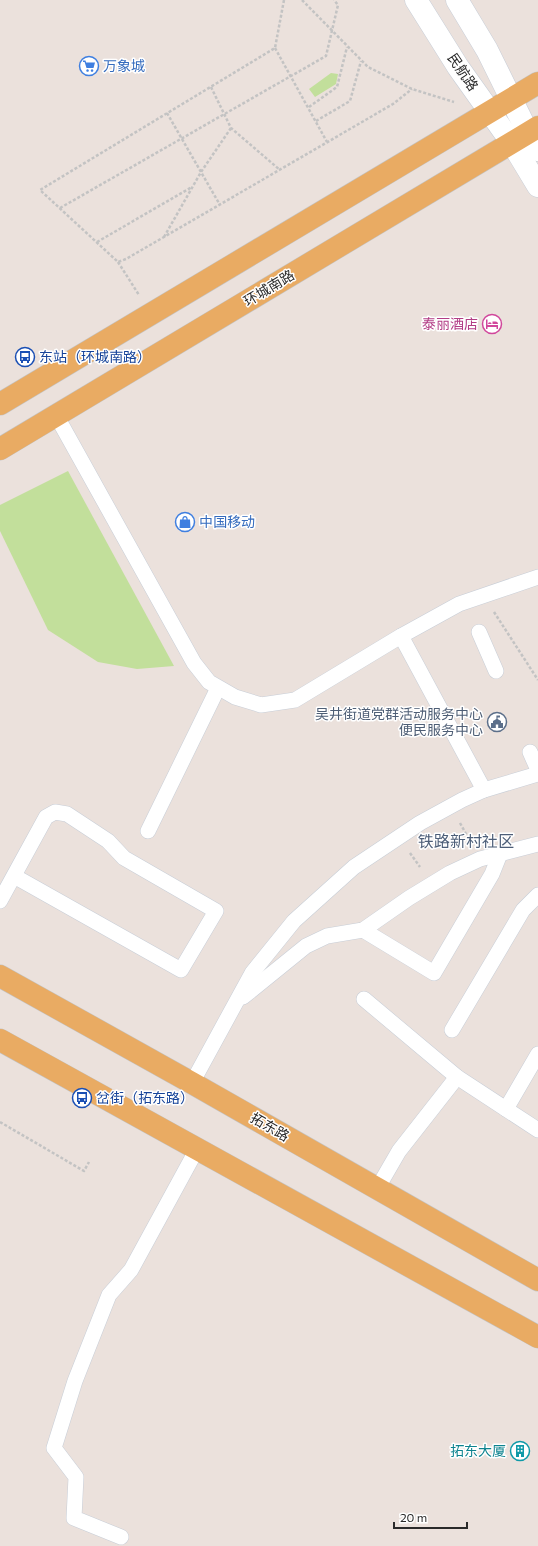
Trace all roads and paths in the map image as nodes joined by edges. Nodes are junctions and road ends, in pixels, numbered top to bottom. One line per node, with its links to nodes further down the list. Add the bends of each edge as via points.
1 (284, 0): 8 (path)
2 (302, 0): 6 (path)
3 (334, 0): 6 (path, via 338,5)
4 (416, 0): 16 (main road, 民航路)
5 (456, 0): 13 (main road, 民航路, via 487,50)
6 (332, 30): 7 (path); 10 (path, via 326,56)
7 (347, 46): 9 (path); 14 (path, via 337,87)
8 (275, 48): 10 (path); 12 (path)
9 (361, 60): 18 (path, via 350,101); 22 (path, via 368,67 412,89 393,104)
10 (291, 76): 14 (path); 17 (path)
11 (538, 83): 13 (main road)
12 (211, 87): 15 (path); 17 (path)
13 (512, 99): 16 (main road); 21 (main road, 民航路)
14 (309, 108): 18 (path)
15 (167, 113): 20 (path); 28 (path, via 40,190)
16 (490, 113): 21 (main road, 民航路); 32 (main road)
17 (224, 114): 19 (path); 20 (path)
18 (316, 121): 22 (path)
19 (231, 128): 23 (path); 24 (path)
20 (182, 138): 24 (path); 28 (path)
21 (529, 138): 25 (main road); 34 (main road, 环城南路)
22 (327, 142): 23 (path)
23 (280, 170): 27 (path)
24 (201, 172): 26 (path); 27 (path)
25 (538, 186)
26 (192, 187): 29 (path); 30 (path)
27 (220, 205): 29 (path)
28 (60, 208): 30 (path)
29 (164, 237): 31 (path)
30 (97, 242): 31 (path)
31 (118, 262): 32 (path)
32 (151, 313): 33 (main road)
33 (0, 404)
34 (56, 415): 35 (main road, 环城南路); 42 (lane, via 194,663 209,682)
35 (0, 449)
36 (538, 577): 37 (lane)
37 (485, 595): 39 (lane, via 459,604); 41 (path, via 497,619)
38 (480, 632): 40 (lane)
39 (401, 636): 42 (lane, via 295,700 260,705); 45 (lane)
40 (496, 671)
41 (538, 680)
42 (218, 688): 46 (lane)
43 (530, 752): 44 (lane)
44 (538, 772): 45 (lane)
45 (484, 790): 57 (lane, via 420,823 354,867 294,921 252,974)
46 (148, 830)
47 (538, 844): 48 (lane)
48 (500, 854): 54 (lane, via 480,859 450,873); 54 (lane, via 492,874 434,973)
49 (413, 857): 50 (path)
50 (419, 866)
51 (14, 876): 51 (lane, via 46,817 55,812 67,814 108,841 124,858 216,912 181,970); 53 (lane)
52 (538, 895): 58 (lane, via 523,910)
53 (0, 901)
54 (363, 930): 57 (lane, via 327,936 306,946)
55 (0, 976): 62 (main road, 拓东路)
56 (364, 999): 61 (lane)
57 (238, 1001): 62 (lane)
58 (452, 1030)
59 (0, 1040): 66 (main road)
60 (538, 1054): 63 (lane)
61 (457, 1077): 63 (lane); 68 (lane, via 399,1151)
62 (192, 1083): 68 (main road, 拓东路)
63 (506, 1109): 65 (lane)
64 (0, 1122): 67 (path, via 84,1171)
65 (538, 1130)
66 (197, 1149): 70 (main road); 71 (lane, via 131,1270 109,1295 75,1381 54,1448 76,1477 74,1518)
67 (89, 1162)
68 (377, 1189): 69 (main road, 拓东路)
69 (538, 1280)
70 (538, 1337)
71 (121, 1537)

